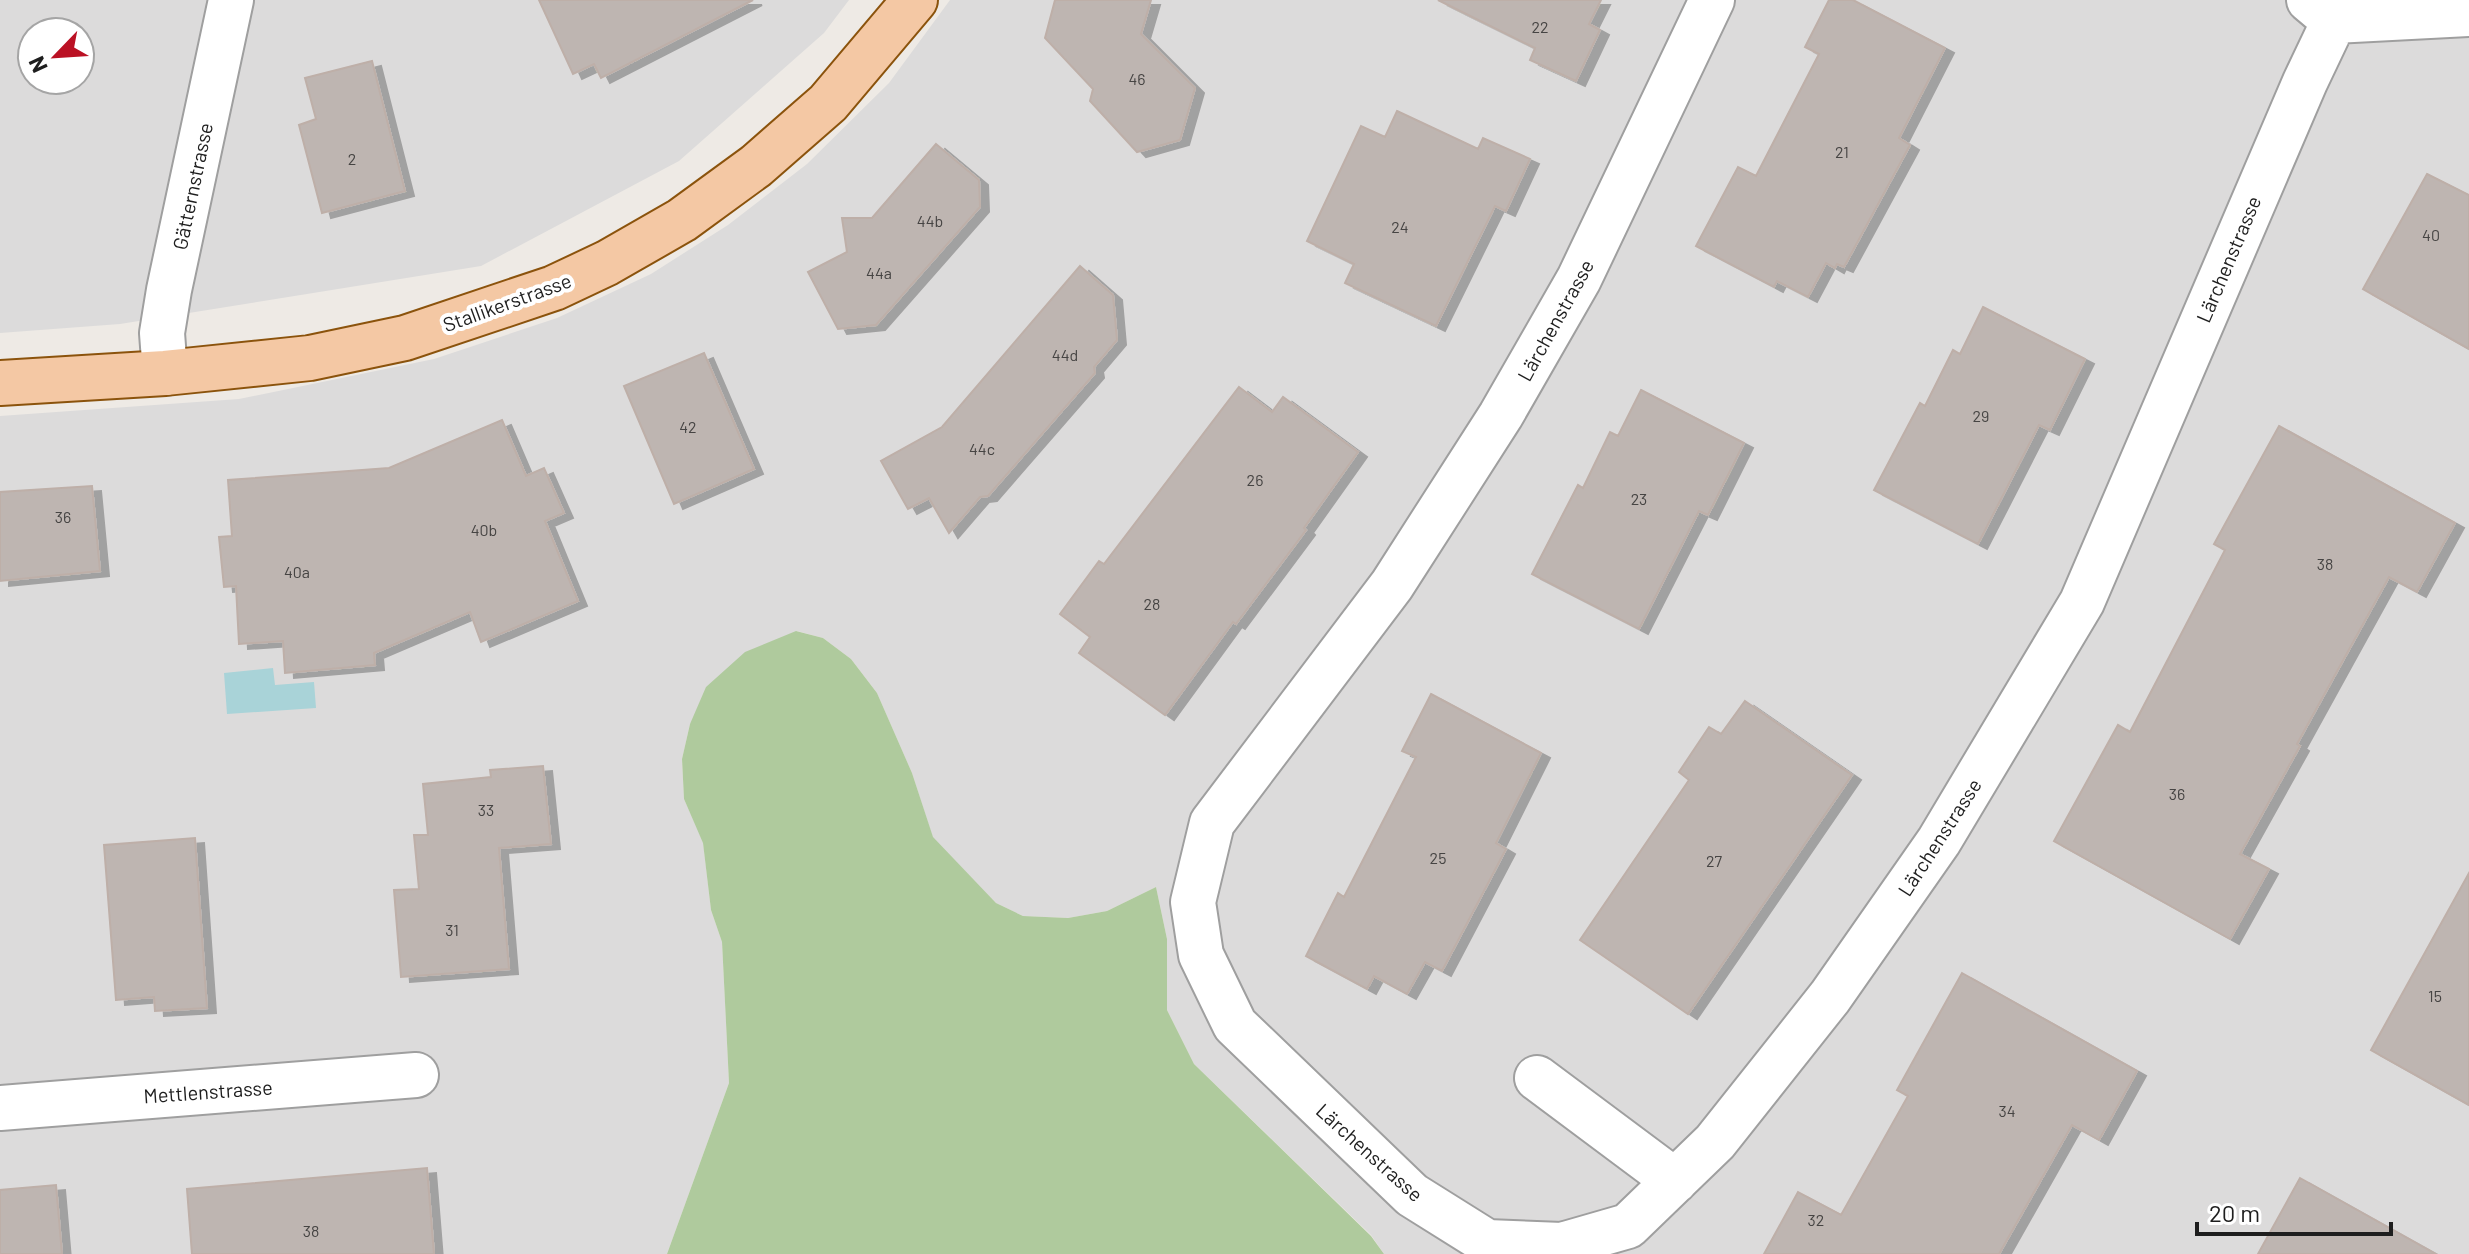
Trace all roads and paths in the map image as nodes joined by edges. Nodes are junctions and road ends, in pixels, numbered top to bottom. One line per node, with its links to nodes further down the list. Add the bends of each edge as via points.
1 (231, 0): 6 (street, Gätternstrasse, via 169,290 162,333)
2 (915, 0): 6 (main road, Stallikerstrasse, via 795,134 682,220 607,263 501,308 405,338 310,358)
3 (1712, 0): 11 (street, Lärchenstrasse, via 1579,279 1501,415 1392,585 1212,823 1193,902 1201,955 1235,1025 1412,1195 1487,1242 1562,1245 1628,1226)
4 (2322, 11): 5 (street, Lärchenstrasse); 11 (street, Lärchenstrasse, via 2305,82 2082,602 1939,841 1830,997 1715,1142)
5 (2469, 14)
6 (165, 373): 7 (main road, Stallikerstrasse)
7 (0, 383)
8 (416, 1075): 10 (street, Mettlenstrasse)
9 (1537, 1078): 11 (street)
10 (0, 1108)
11 (1675, 1181)

